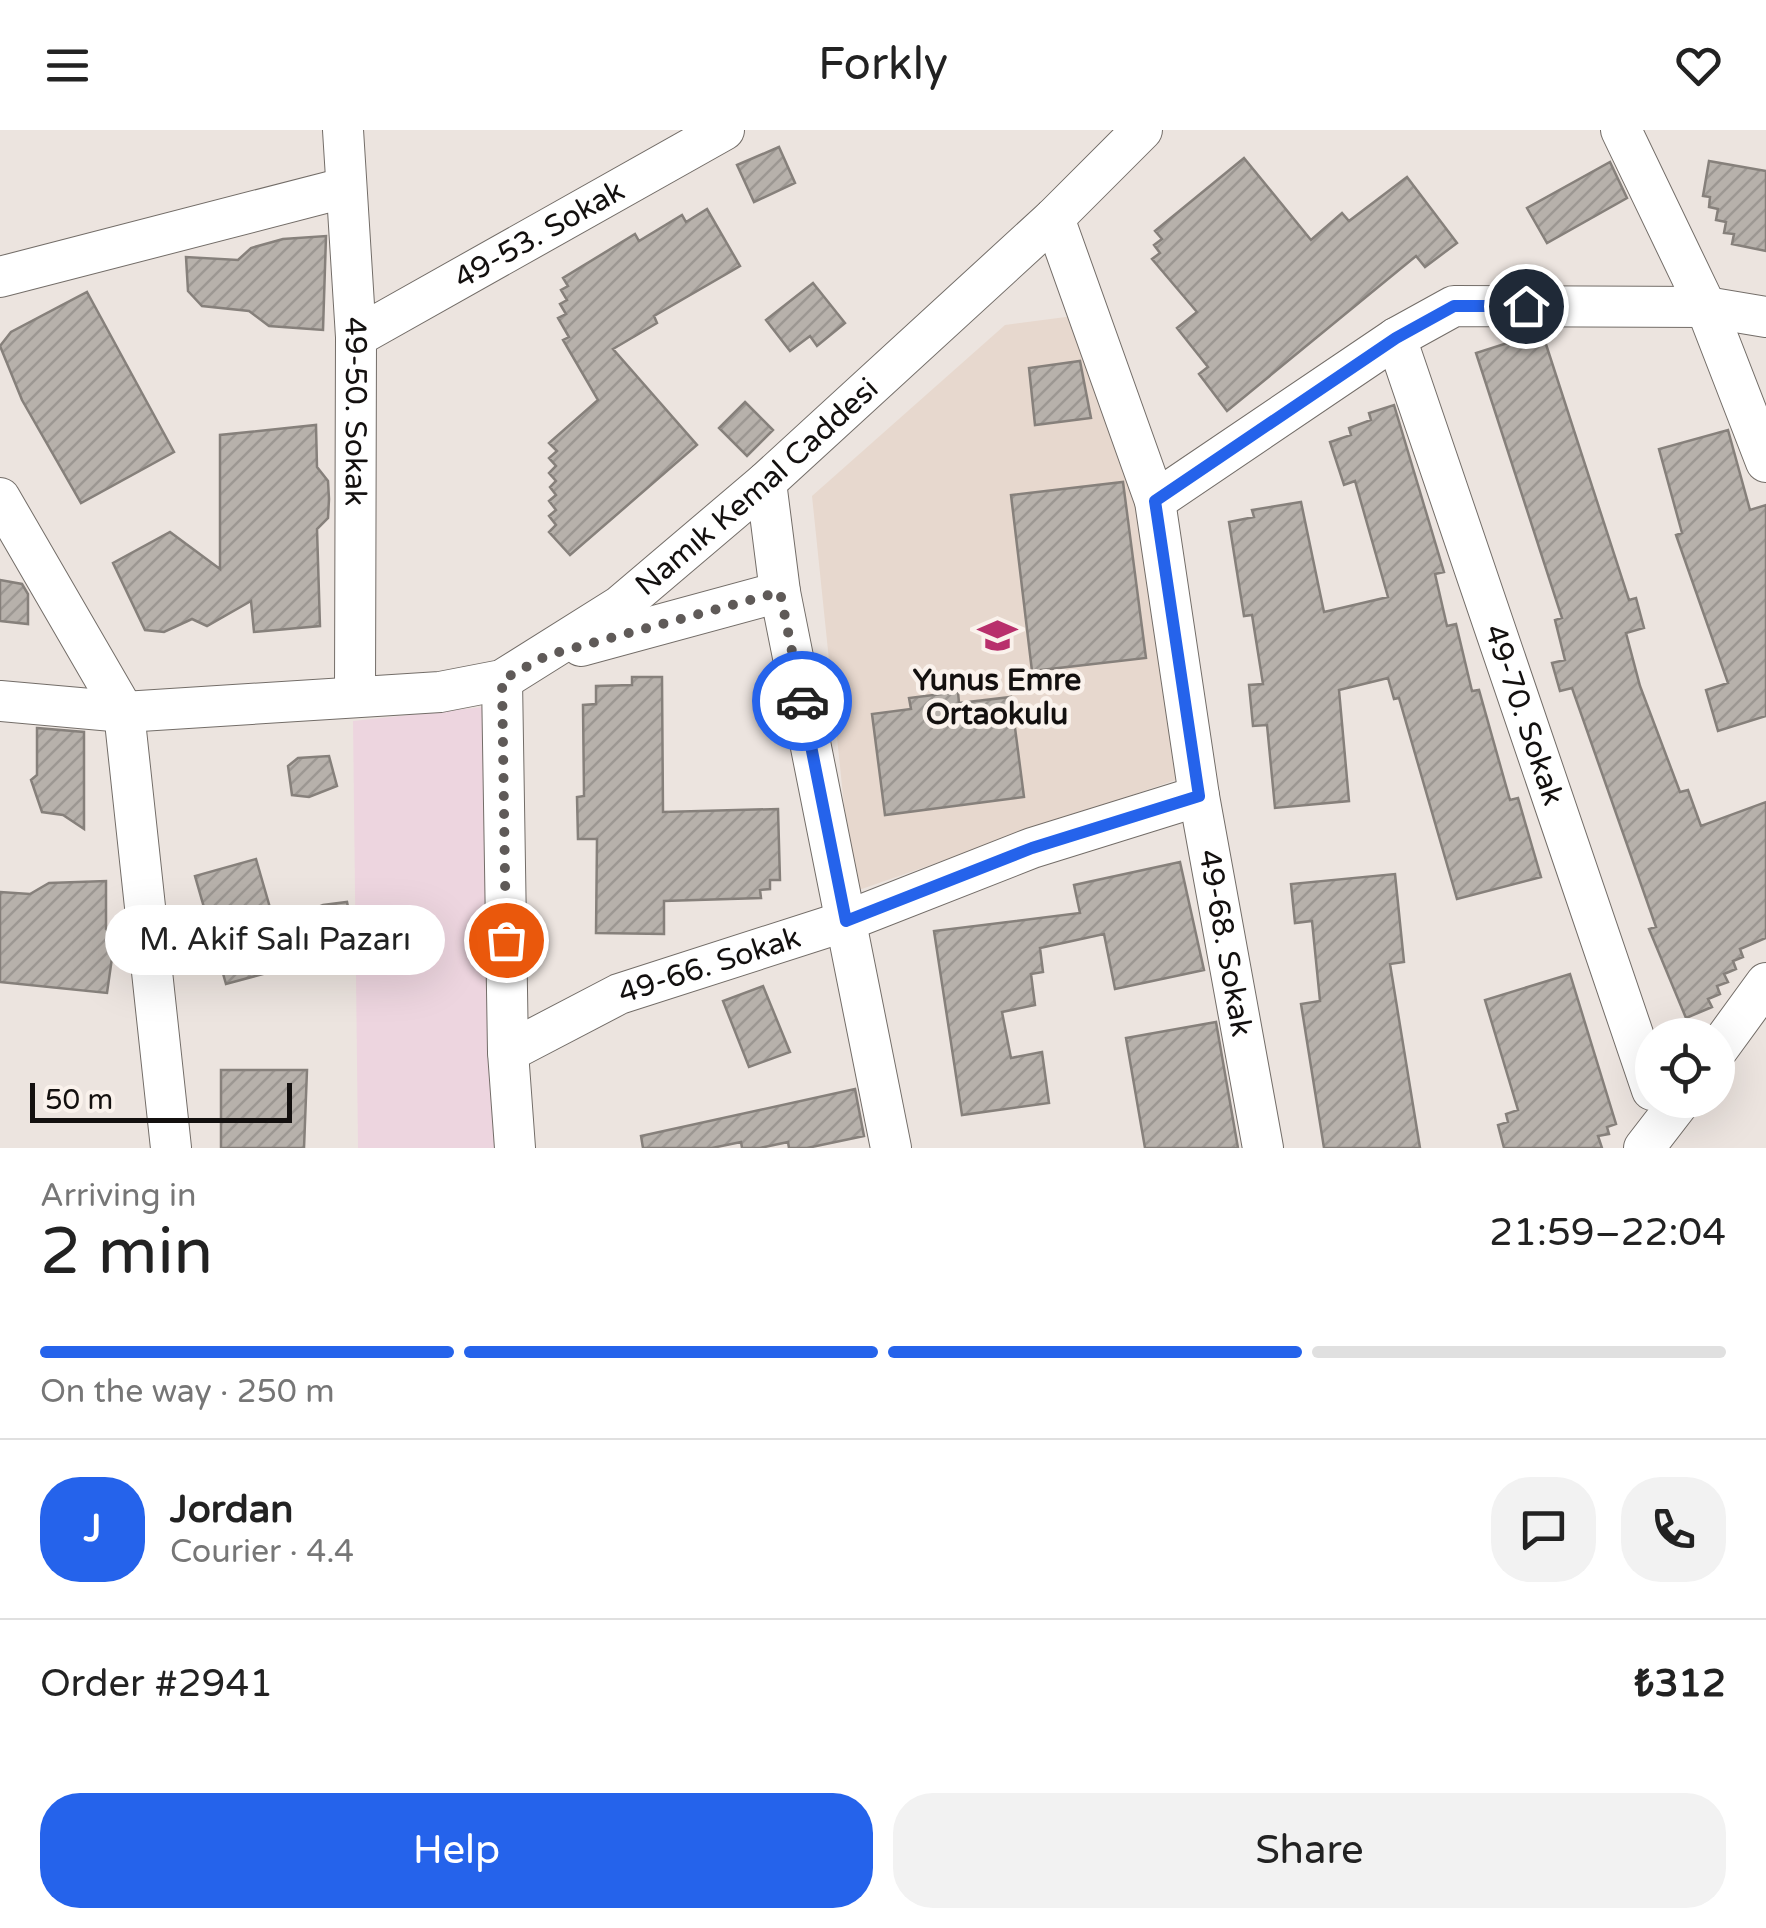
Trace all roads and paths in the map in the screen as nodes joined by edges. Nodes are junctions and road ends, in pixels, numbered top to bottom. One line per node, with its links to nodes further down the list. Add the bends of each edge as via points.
1 (343, 130): 5 (street, 49-50. Sokak)
2 (724, 130): 10 (street, 49-53. Sokak)
3 (1620, 130): 8 (street)
4 (1129, 135): 6 (street, Namık Kemal Caddesi)
5 (344, 188): 7 (street); 10 (street, 49-50. Sokak)
6 (1054, 218): 13 (street, Namık Kemal Caddesi); 15 (street, 49-68. Sokak)
7 (0, 277)
8 (1706, 307): 9 (street); 11 (street, via 1454,306); 12 (street)
9 (1766, 317)
10 (356, 338): 19 (street, 49-50. Sokak)
11 (1396, 338): 15 (street); 26 (street, 49-70. Sokak)
12 (1766, 462)
13 (766, 482): 16 (street); 17 (street, Namık Kemal Caddesi, via 620,606)
14 (0, 498): 21 (street)
15 (1155, 501): 22 (street, 49-68. Sokak)
16 (780, 592): 17 (street); 23 (street)
17 (548, 655): 18 (street, Namık Kemal Caddesi)
18 (502, 680): 19 (street, Namık Kemal Caddesi, via 440,692); 27 (street)
19 (355, 694): 21 (street, Namık Kemal Caddesi)
20 (0, 701): 21 (street, Namık Kemal Caddesi)
21 (124, 712): 28 (street)
22 (1199, 796): 23 (street, 49-66. Sokak, via 1032,848); 31 (street, 49-68. Sokak)
23 (846, 921): 27 (street, 49-66. Sokak, via 618,994); 30 (street)
24 (1766, 983): 25 (street)
25 (1735, 1026)
26 (1635, 1041)
27 (508, 1052): 29 (street)
28 (171, 1148)
29 (515, 1148)
30 (891, 1148)
31 (1264, 1148)

